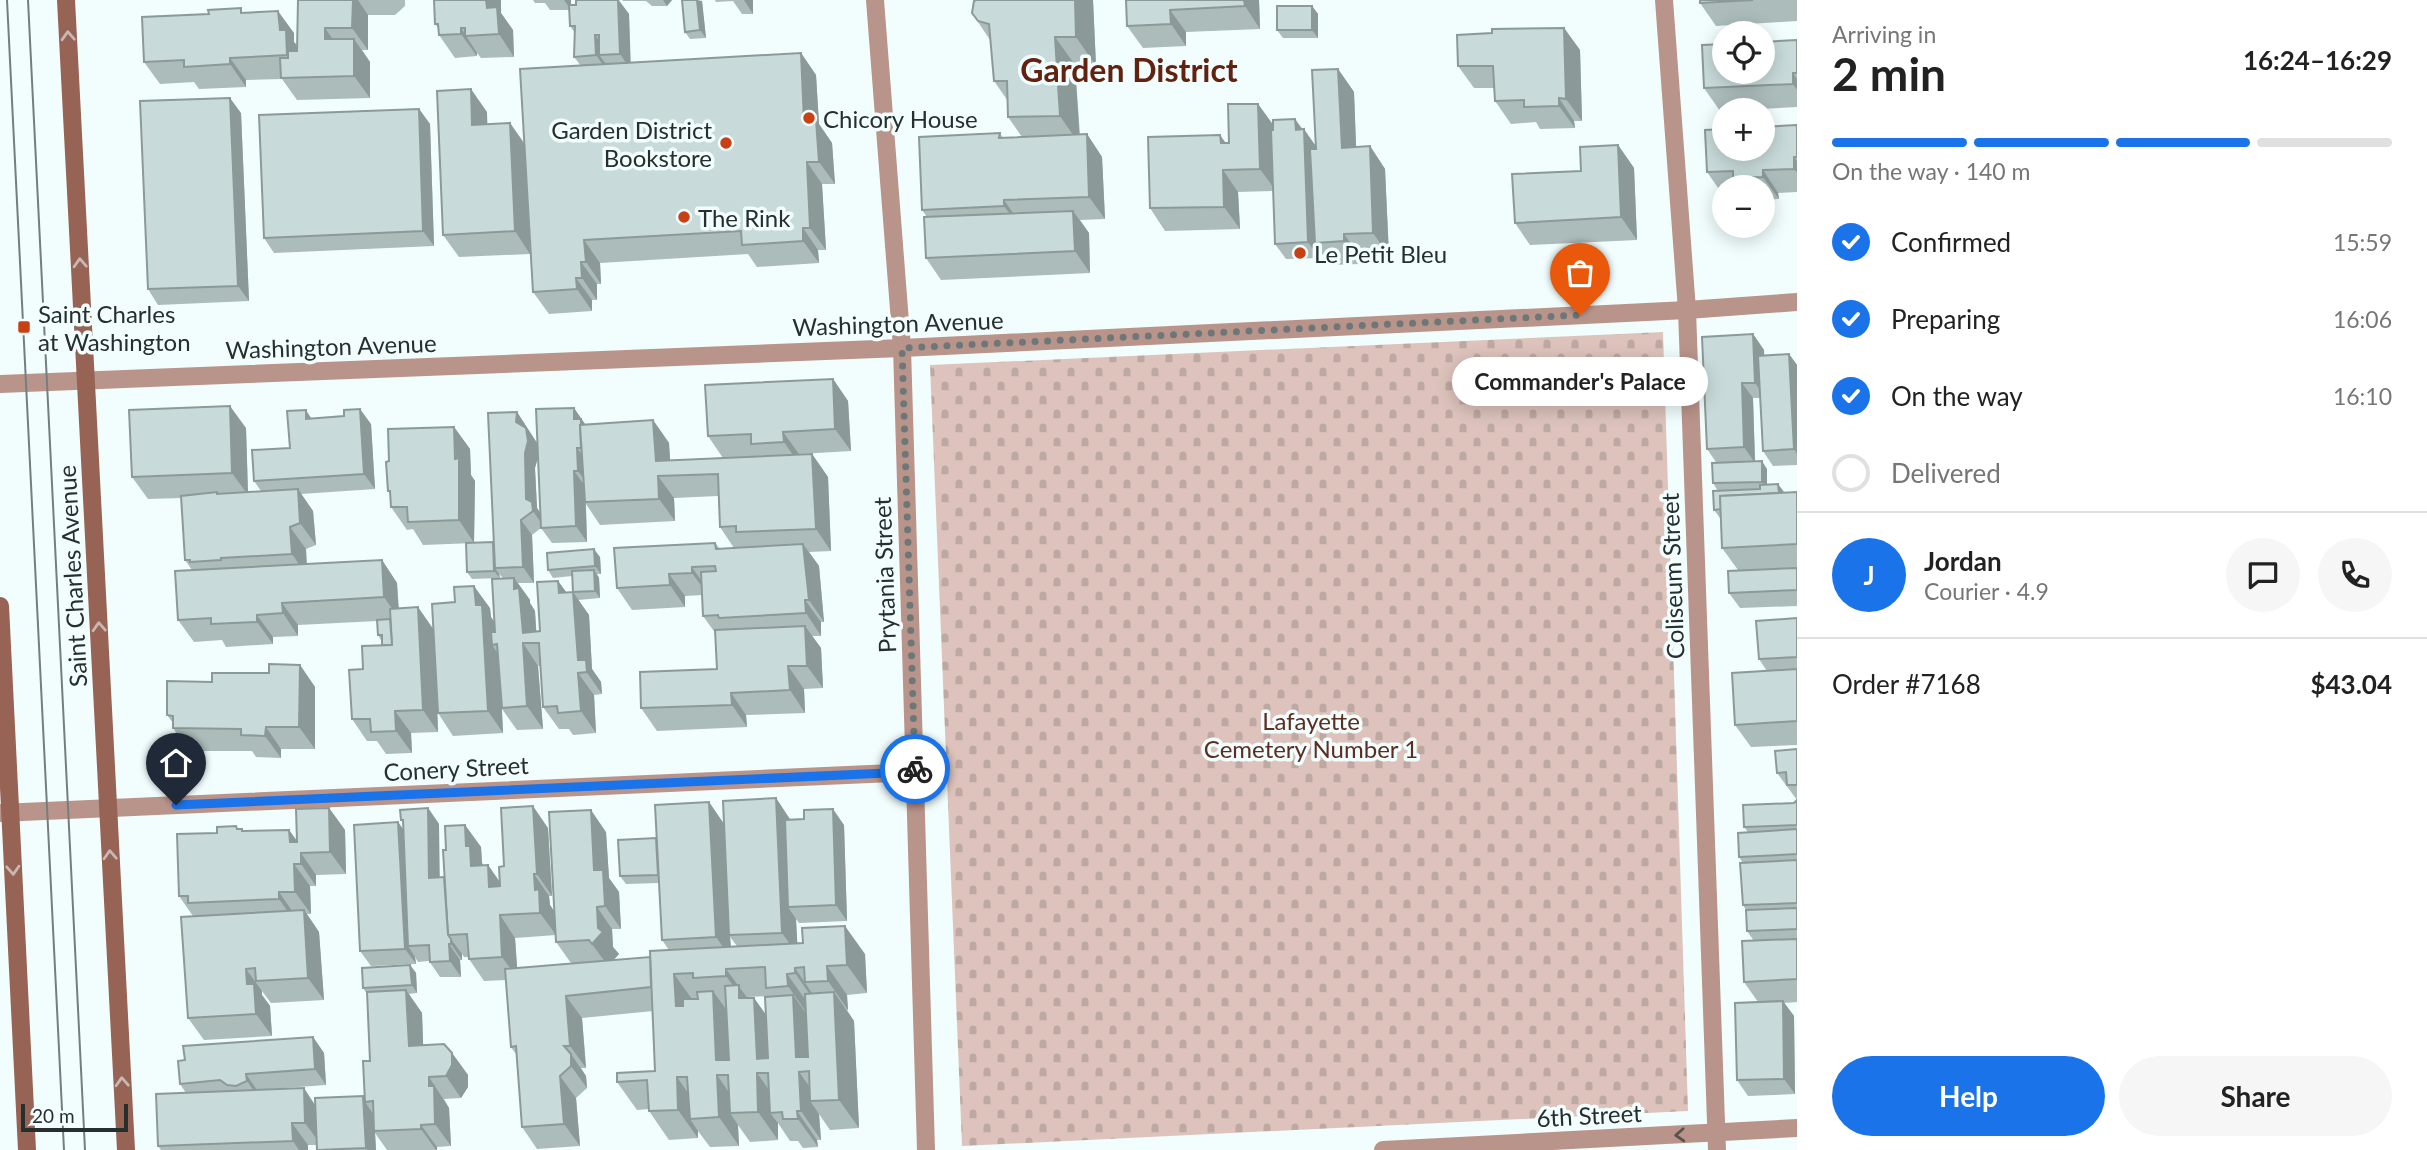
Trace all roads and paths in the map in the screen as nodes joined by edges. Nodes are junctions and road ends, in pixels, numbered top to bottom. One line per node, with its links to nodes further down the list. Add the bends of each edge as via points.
1 (66, 0): 7 (main road, Saint Charles Avenue, one-way to 1)
2 (875, 0): 6 (street, Prytania Street)
3 (1664, 0): 5 (street, Coliseum Street)
4 (1797, 302): 5 (street, Washington Avenue)
5 (1687, 310): 6 (street, Washington Avenue); 14 (street, Coliseum Street)
6 (902, 348): 7 (street, Washington Avenue); 10 (street, Prytania Street)
7 (86, 380): 8 (street, Washington Avenue); 11 (main road, Saint Charles Avenue, one-way to 7)
8 (0, 384)
9 (0, 606): 12 (main road)
10 (915, 772): 11 (street, Conery Street); 17 (street, Prytania Street)
11 (108, 808): 12 (street, Conery Street); 16 (main road, Saint Charles Avenue, one-way to 11)
12 (5, 813): 15 (main road, one-way to 15)
13 (1797, 1128): 14 (street, 6th Street)
14 (1716, 1141): 18 (street, 6th Street, one-way to 18)
15 (27, 1150)
16 (126, 1150)
17 (926, 1150)
18 (1383, 1150)

